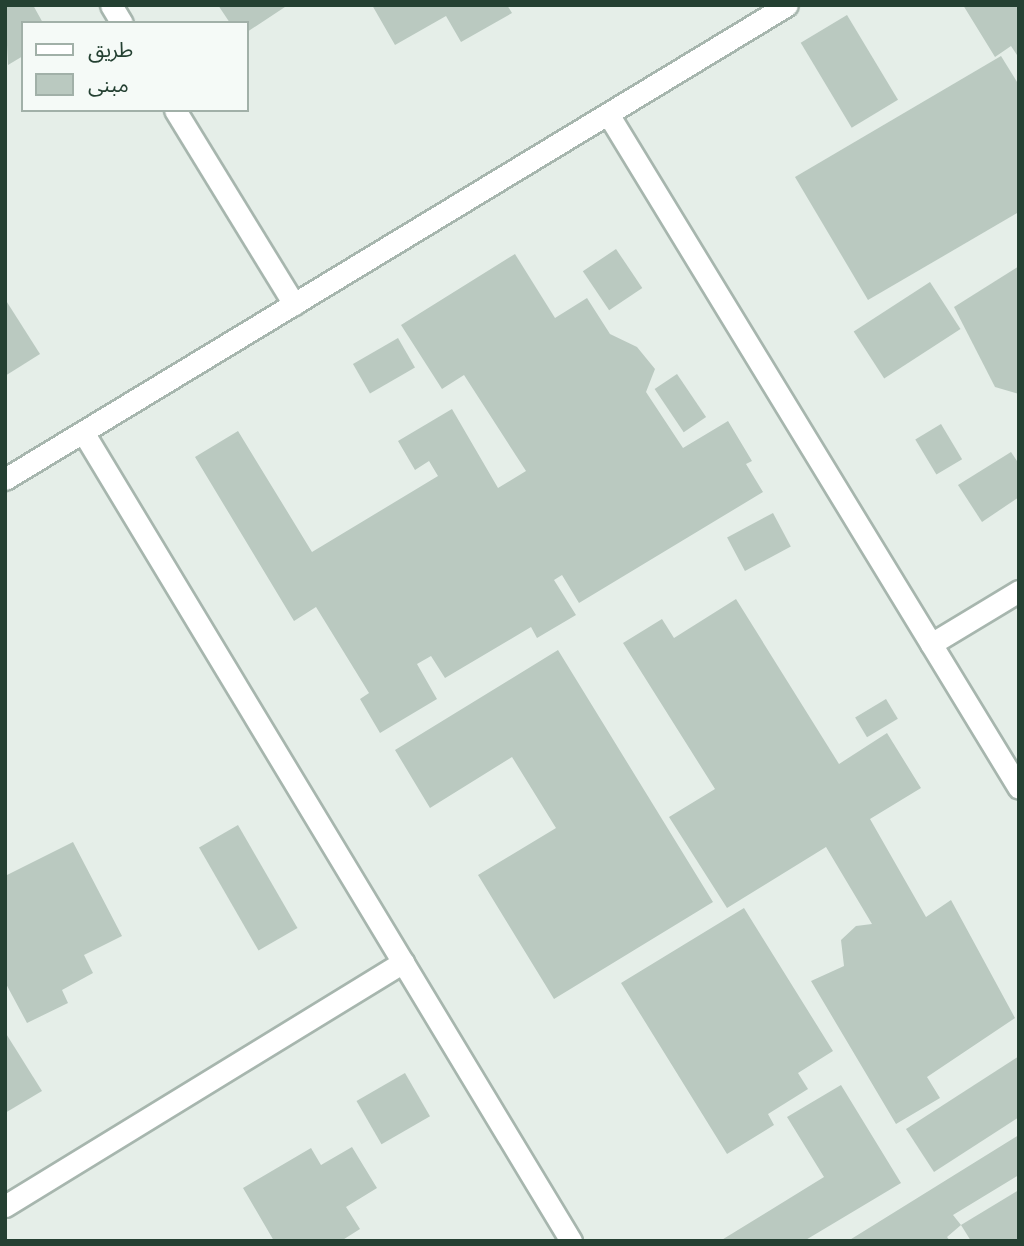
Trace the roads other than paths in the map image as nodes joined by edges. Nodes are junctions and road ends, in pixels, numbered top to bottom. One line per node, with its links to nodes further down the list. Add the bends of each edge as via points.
1 (111, 5): 3 (street)
2 (787, 5): 5 (street)
3 (121, 21)
4 (176, 112): 6 (street)
5 (608, 114): 6 (street); 10 (street)
6 (294, 304): 7 (street)
7 (83, 432): 8 (street); 12 (street)
8 (5, 479)
9 (1019, 591): 10 (street)
10 (931, 644): 11 (street)
11 (1019, 788)
12 (403, 962): 13 (street); 14 (street)
13 (5, 1206)
14 (571, 1241)

